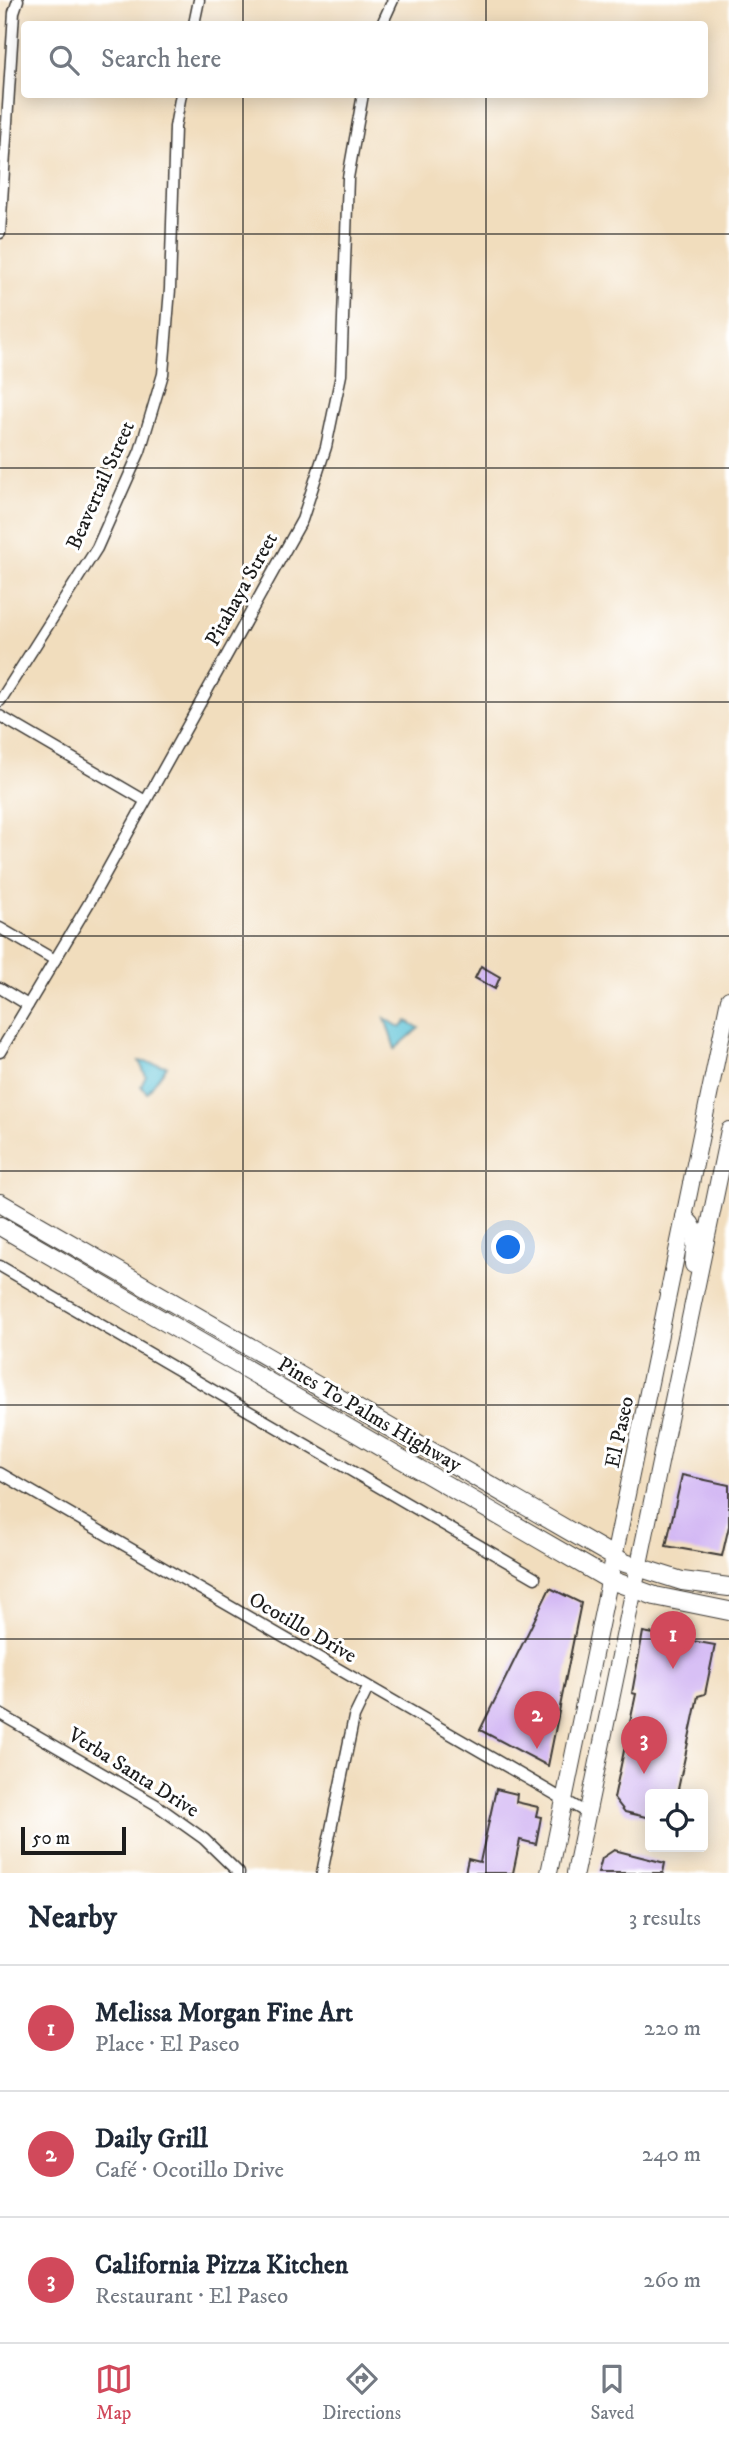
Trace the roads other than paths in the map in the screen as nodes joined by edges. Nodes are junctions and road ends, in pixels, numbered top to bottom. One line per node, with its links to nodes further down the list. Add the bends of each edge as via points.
1 (18, 0): 8 (street)
2 (199, 0): 4 (street)
3 (393, 0): 5 (street)
4 (195, 21)
5 (383, 21)
6 (180, 98): 9 (street, Beavertail Street, via 163,374 140,452 97,548)
7 (362, 98): 11 (street, Pitahaya Street, via 348,178 341,374 326,447 302,520)
8 (0, 233)
9 (0, 701)
10 (0, 716): 11 (street)
11 (144, 800): 13 (street, Pitahaya Street)
12 (0, 928): 13 (street)
13 (55, 960): 16 (street, Pitahaya Street)
14 (0, 988): 16 (street)
15 (729, 999): 20 (street, El Paseo)
16 (28, 1005): 17 (street, Pitahaya Street)
17 (0, 1052)
18 (729, 1130): 23 (street)
19 (0, 1203): 26 (main road, Pines To Palms Highway)
20 (684, 1217): 23 (street, via 693,1222 696,1231); 24 (street, El Paseo)
21 (0, 1226): 28 (main road, Pines To Palms Highway)
22 (0, 1266): 27 (street)
23 (690, 1319): 24 (street); 26 (street)
24 (659, 1341): 26 (street, El Paseo, via 650,1385 650,1435)
25 (0, 1474): 32 (street, Ocotillo Drive)
26 (626, 1562): 28 (street); 29 (main road, Pines To Palms Highway, via 682,1581); 30 (street)
27 (535, 1578)
28 (608, 1579): 30 (main road, Pines To Palms Highway); 34 (street)
29 (729, 1587)
30 (633, 1588): 31 (main road, Pines To Palms Highway, via 655,1597); 35 (street)
31 (729, 1611)
32 (368, 1688): 34 (street, Ocotillo Drive); 37 (street, via 354,1717)
33 (0, 1714): 36 (street, Verba Santa Drive, via 155,1804 204,1839)
34 (564, 1799): 35 (street, Ocotillo Drive); 38 (street)
35 (587, 1813): 39 (street)
36 (239, 1873)
37 (322, 1873)
38 (549, 1873)
39 (575, 1873)

